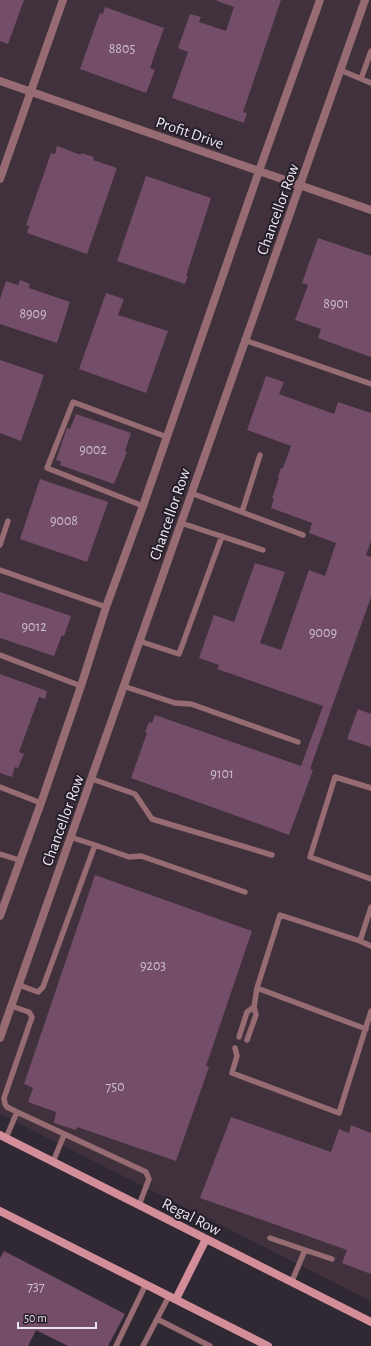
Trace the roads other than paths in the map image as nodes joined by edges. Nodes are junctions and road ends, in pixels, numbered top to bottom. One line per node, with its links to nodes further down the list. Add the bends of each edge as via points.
1 (62, 0): 9 (street)
2 (320, 0): 10 (street, Chancellor Row)
3 (365, 0): 5 (street, Chancellor Row)
4 (371, 51): 6 (lane)
5 (340, 70): 6 (lane); 12 (street, Chancellor Row)
6 (361, 79): 8 (lane)
7 (0, 82): 9 (street, Profit Drive)
8 (371, 83)
9 (30, 92): 10 (street, Profit Drive); 11 (street)
10 (259, 171): 12 (street, Profit Drive); 16 (street, Chancellor Row)
11 (0, 179)
12 (300, 186): 13 (street, Profit Drive); 14 (street, Chancellor Row)
13 (371, 210)
14 (244, 340): 15 (lane); 18 (street, Chancellor Row)
15 (371, 384)
16 (167, 437): 19 (street, Chancellor Row); 19 (lane, via 73,402 47,468)
17 (260, 456): 20 (lane)
18 (191, 493): 20 (lane); 22 (street, Chancellor Row)
19 (143, 506): 28 (street, Chancellor Row)
20 (242, 512): 23 (lane)
21 (8, 521): 25 (lane)
22 (181, 523): 24 (lane); 29 (street, Chancellor Row)
23 (303, 535)
24 (222, 536): 26 (lane); 29 (lane, via 179,654)
25 (0, 544)
26 (263, 550)
27 (0, 570): 28 (lane)
28 (106, 606): 31 (street, Chancellor Row)
29 (139, 641): 32 (street, Chancellor Row)
30 (0, 655): 31 (lane)
31 (81, 686): 37 (street, Chancellor Row)
32 (123, 686): 33 (lane, via 175,703 191,704); 34 (street, Chancellor Row)
33 (298, 742)
34 (92, 779): 38 (street, Chancellor Row); 41 (lane, via 135,794 152,819)
35 (0, 787): 37 (lane)
36 (371, 788): 43 (lane, via 335,777 310,857)
37 (41, 804): 42 (street, Chancellor Row)
38 (70, 836): 39 (lane); 49 (street, Chancellor Row)
39 (95, 845): 44 (lane, via 129,857 141,856); 49 (lane, via 43,987 38,992)
40 (0, 854): 42 (lane)
41 (272, 855)
42 (20, 860): 46 (street, Chancellor Row)
43 (371, 880)
44 (245, 892)
45 (371, 907): 47 (lane)
46 (0, 916)
47 (360, 941): 48 (lane); 50 (lane, via 280,915)
48 (371, 946)
49 (18, 985): 51 (street, Chancellor Row)
50 (257, 988): 52 (lane); 54 (lane)
51 (11, 1006): 56 (street, Chancellor Row); 61 (lane, via 29,1012 32,1017 4,1098 5,1104)
52 (254, 1007): 55 (lane, via 247,1012); 57 (lane, via 256,1015)
53 (371, 1011): 54 (lane)
54 (366, 1028): 60 (lane, via 339,1113 232,1073)
55 (239, 1037)
56 (0, 1038)
57 (247, 1040)
58 (235, 1048): 60 (lane)
59 (243, 1052): 60 (lane)
60 (237, 1056)
61 (17, 1112): 62 (lane); 63 (lane)
62 (64, 1135): 64 (lane); 65 (lane, via 146,1172 149,1179)
63 (3, 1136): 64 (main road, Regal Row)
64 (53, 1162): 65 (main road, Regal Row)
65 (139, 1205): 68 (main road, Regal Row)
66 (0, 1211): 72 (main road)
67 (270, 1238): 69 (lane)
68 (206, 1239): 71 (main road, Regal Row); 73 (main road)
69 (305, 1250): 70 (lane); 71 (lane)
70 (332, 1259)
71 (292, 1282): 75 (main road, Regal Row)
72 (146, 1284): 73 (main road); 76 (lane)
73 (173, 1298): 74 (lane); 79 (main road)
74 (156, 1319): 77 (lane); 78 (lane)
75 (371, 1322)
76 (116, 1346)
77 (143, 1346)
78 (210, 1346)
79 (268, 1346)

